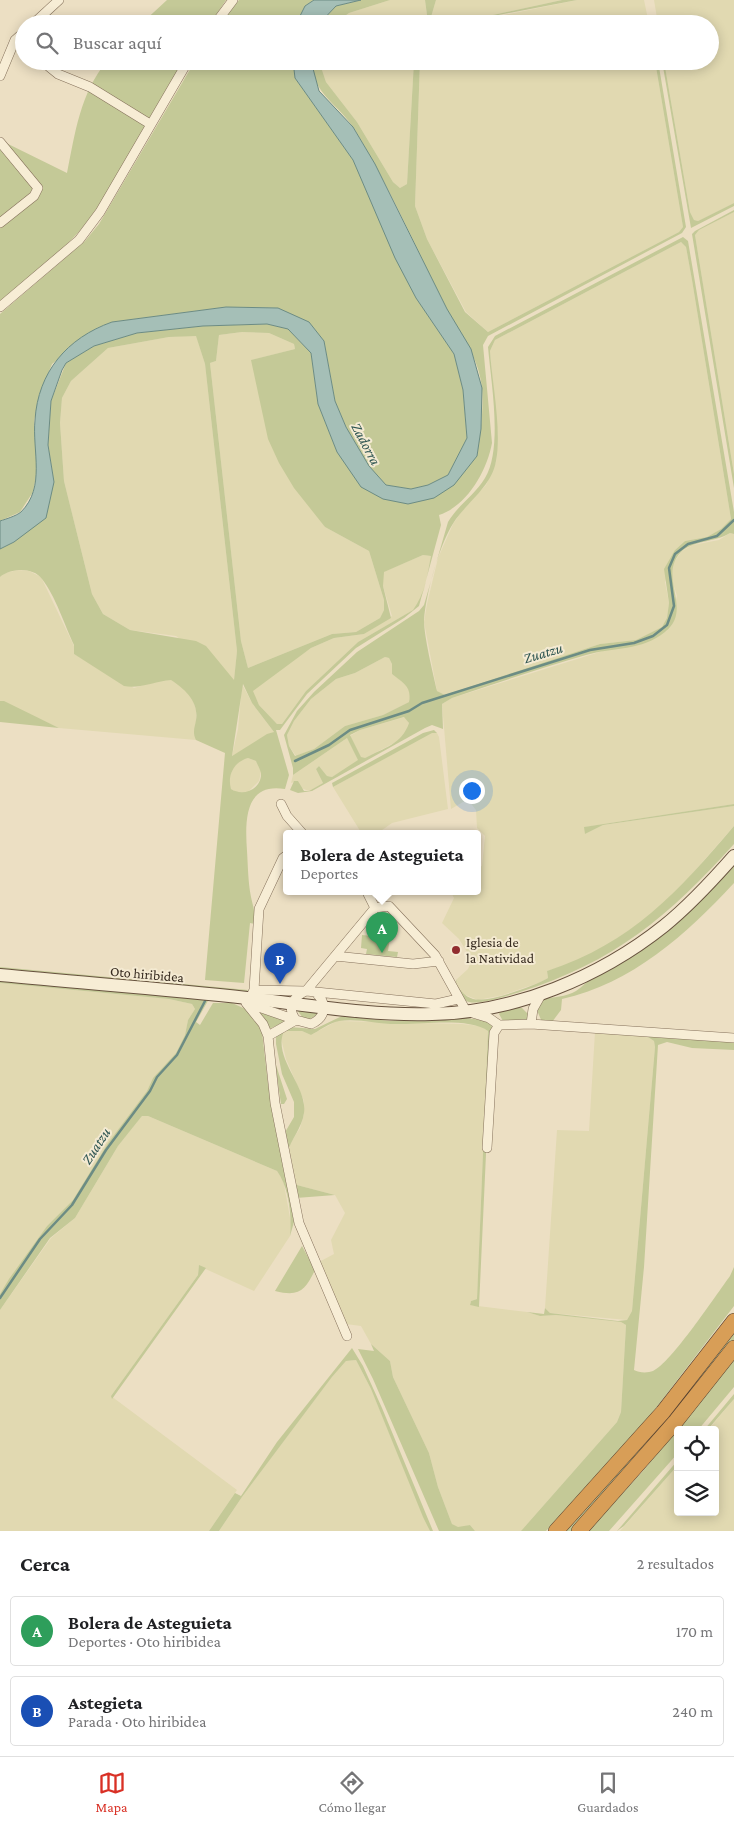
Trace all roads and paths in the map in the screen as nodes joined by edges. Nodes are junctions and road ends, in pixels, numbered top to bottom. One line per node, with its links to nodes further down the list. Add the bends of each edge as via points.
1 (59, 0): 3 (street)
2 (233, 0): 4 (street)
3 (43, 15)
4 (222, 15)
5 (15, 40): 8 (street)
6 (53, 70): 9 (street, via 90,87)
7 (183, 70): 9 (street)
8 (0, 76)
9 (150, 124): 12 (street, via 100,212 78,240)
10 (0, 142): 11 (street, via 38,188 34,196)
11 (0, 223)
12 (0, 307)
13 (281, 804): 14 (street)
14 (299, 830)
15 (734, 856): 23 (street, Oto hiribidea, via 688,905 643,941 594,971)
16 (283, 858): 25 (street, via 259,909)
17 (368, 895): 18 (street)
18 (375, 908): 19 (street); 20 (street, via 389,906)
19 (335, 956): 20 (street, via 413,964); 22 (street)
20 (439, 961): 26 (street)
21 (0, 975): 25 (street, Oto hiribidea)
22 (306, 991): 24 (street, Oto hiribidea); 25 (street, Oto hiribidea); 28 (street, via 297,995)
23 (542, 993): 27 (street, Oto hiribidea); 31 (street)
24 (317, 994): 26 (street, Oto hiribidea, via 436,1004); 30 (street, via 323,1000)
25 (250, 997): 28 (street, Oto hiribidea); 33 (street); 36 (street)
26 (458, 999): 32 (street)
27 (518, 1000): 29 (street, Oto hiribidea); 31 (street)
28 (291, 1004): 30 (street, Oto hiribidea); 33 (street)
29 (494, 1006): 32 (street, Oto hiribidea); 34 (street)
30 (324, 1008): 32 (street, Oto hiribidea, via 387,1014); 33 (street, via 322,1016 310,1024)
31 (533, 1009): 35 (street)
32 (466, 1011): 34 (street)
33 (296, 1020): 36 (street)
34 (497, 1023): 35 (street); 38 (street)
35 (531, 1024): 37 (street)
36 (268, 1036): 40 (street, via 275,1103 299,1223)
37 (734, 1038)
38 (487, 1148)
39 (734, 1321): 42 (highway, via 657,1419)
40 (347, 1336)
41 (734, 1348): 43 (highway, via 676,1421)
42 (556, 1531)
43 (579, 1531)

